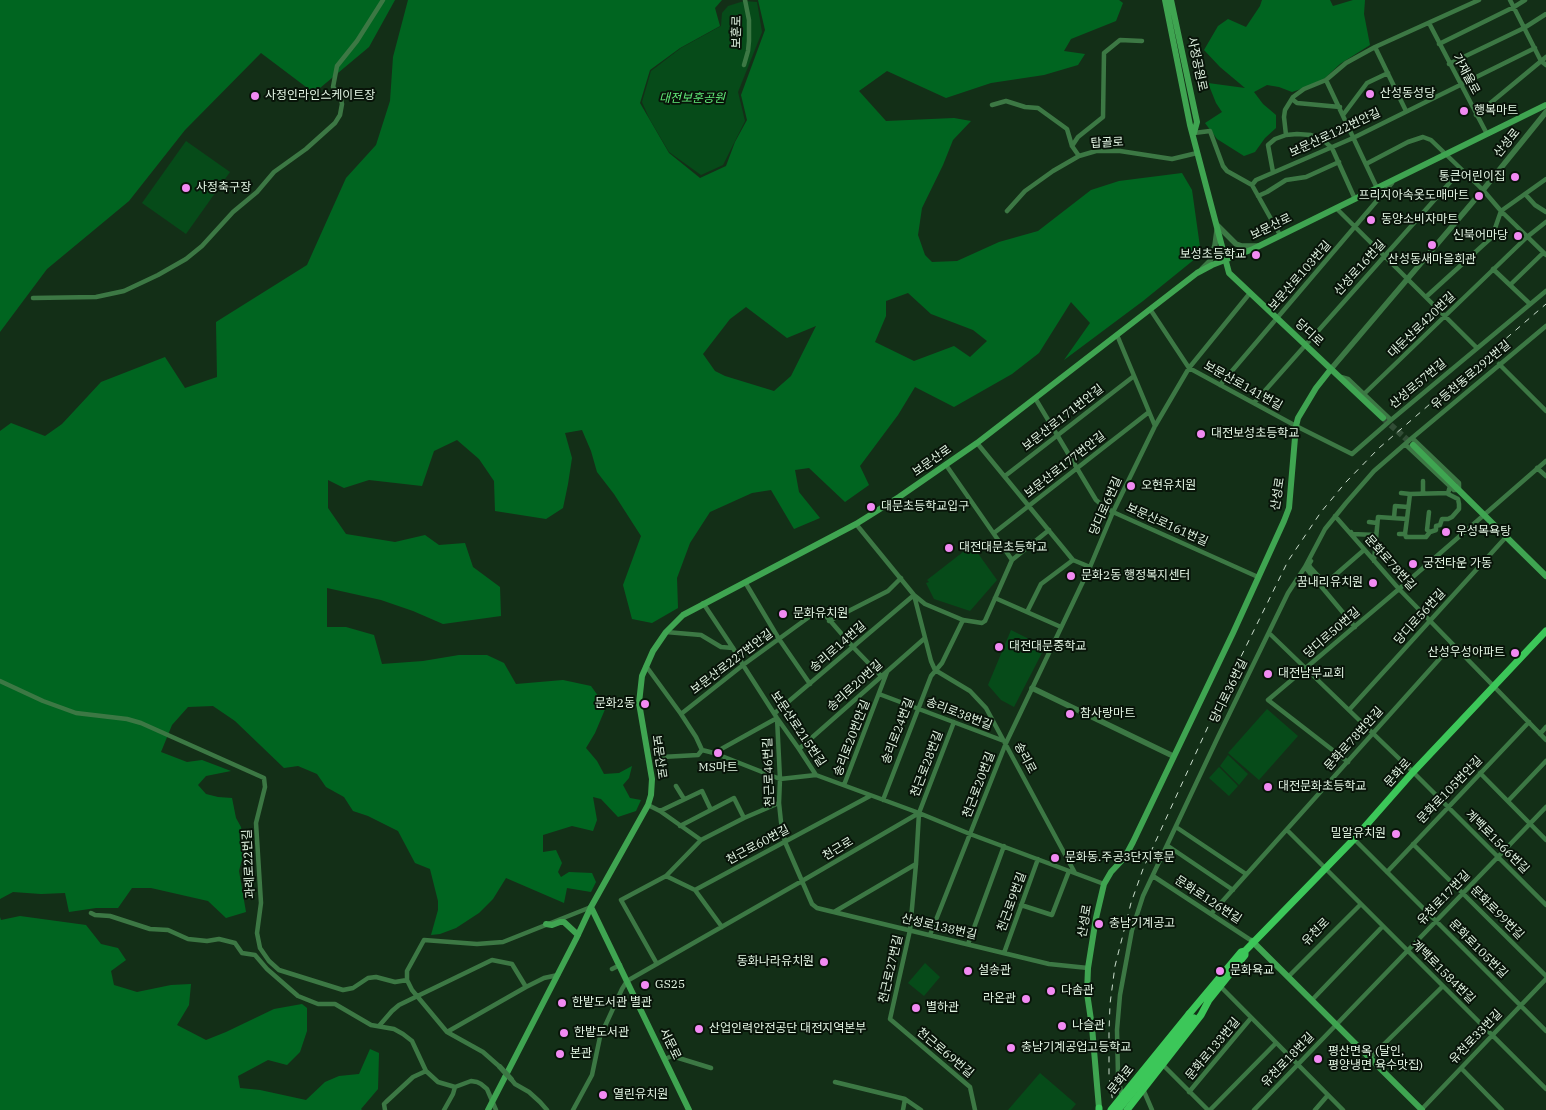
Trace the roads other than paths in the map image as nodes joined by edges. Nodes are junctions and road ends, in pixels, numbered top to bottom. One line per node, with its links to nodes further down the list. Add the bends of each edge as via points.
1 (383, 0): 73 (street, via 357,41 336,66 333,87 342,104 335,123 274,172 186,260 124,291 96,297)
2 (745, 0): 19 (street, 보훈로, via 749,41)
3 (1165, 0): 32 (main road, 사정공원로)
4 (1171, 0): 32 (main road, 사정공원로, via 1197,122)
5 (1479, 0): 10 (street)
6 (1510, 0): 8 (street)
7 (1525, 0): 8 (street)
8 (1514, 7): 11 (street); 13 (street)
9 (1546, 14): 11 (street)
10 (1428, 23): 13 (street, 가재울로); 14 (street)
11 (1524, 28): 15 (street); 18 (street)
12 (1142, 41): 36 (street, via 1120,40 1104,53 1103,117 1078,136)
13 (1439, 44): 18 (street, 가재울로)
14 (1375, 48): 21 (street); 22 (street, via 1346,63)
15 (1535, 48): 17 (street); 23 (street, 보문산로122번안길)
16 (1546, 57): 17 (street)
17 (1541, 61): 20 (street); 31 (street)
18 (1449, 64): 23 (street, 가재울로)
19 (744, 65)
20 (1546, 65)
21 (1388, 73): 28 (street); 30 (street, via 1367,83)
22 (1326, 80): 24 (street, via 1304,89); 27 (street)
23 (1460, 84): 28 (street, 보문산로122번안길); 31 (street, 가재울로)
24 (1292, 99): 27 (street, via 1297,103); 34 (street, via 1285,110)
25 (992, 106): 36 (street, via 1006,101 1038,108 1067,129)
26 (1546, 106): 33 (main road, 보문산로)
27 (1340, 107): 30 (street)
28 (1406, 111): 35 (street, 보문산로122번안길)
29 (1546, 112): 49 (street, 산성로)
30 (1343, 115): 35 (street)
31 (1476, 115): 33 (street, 가재울로)
32 (1194, 133): 38 (main road, 사정공원로); 47 (street, via 1210,131 1223,166)
33 (1487, 134): 39 (main road, 보문산로)
34 (1286, 135): 37 (street, via 1311,135 1324,140); 44 (street, via 1268,145)
35 (1353, 138): 37 (street, 보문산로122번안길); 42 (street)
36 (1072, 146): 40 (street)
37 (1332, 148): 41 (street); 44 (street, 보문산로122번안길)
38 (1198, 153): 40 (street, 탑골로, via 1172,159 1120,151 1096,151); 58 (main road, 사정공원로)
39 (1446, 154): 42 (street, via 1432,140 1423,137); 43 (street); 46 (main road, 보문산로)
40 (1079, 156): 55 (street, 탑골로, via 1025,191)
41 (1339, 162): 51 (street, via 1306,177 1286,180); 52 (street)
42 (1366, 164): 48 (street)
43 (1460, 170): 49 (street); 64 (street, 산성로16번길)
44 (1273, 172): 47 (street, 보문산로122번안길)
45 (1546, 179): 50 (street)
46 (1394, 180): 48 (main road, 보문산로); 59 (street, 보문산로103번길)
47 (1252, 185): 51 (street)
48 (1377, 188): 52 (main road, 보문산로)
49 (1483, 190): 54 (street); 68 (street, 산성로)
50 (1525, 194): 54 (street); 56 (street)
51 (1258, 196): 60 (street)
52 (1355, 199): 53 (main road, 보문산로)
53 (1336, 208): 59 (street); 60 (main road, 보문산로)
54 (1501, 211): 61 (street); 72 (street, via 1492,237)
55 (1007, 212)
56 (1546, 212)
57 (1546, 222): 61 (street, 대둔산로420번길)
58 (1217, 225): 62 (street, via 1236,244); 65 (main road, 사정공원로); 67 (street, via 1210,261)
59 (1356, 226): 64 (street); 77 (street, 보문산로103번길)
60 (1280, 235): 62 (main road, 보문산로)
61 (1527, 237): 63 (street); 66 (street, 대둔산로420번길)
62 (1258, 246): 65 (main road, 보문산로)
63 (1545, 254): 69 (street)
64 (1385, 255): 68 (street); 80 (street, 산성로16번길)
65 (1225, 260): 67 (main road, 보문산로); 71 (main road, 당디로, via 1229,273)
66 (1493, 270): 69 (street); 76 (street, 대둔산로420번길)
67 (1198, 273): 75 (main road, 보문산로)
68 (1408, 279): 72 (street); 84 (street, 산성로)
69 (1510, 285): 74 (street)
70 (1546, 291): 74 (street, 산성로57번길)
71 (1250, 293): 77 (main road, 당디로); 83 (street, 당디로6번길)
72 (1426, 297): 76 (street)
73 (33, 298)
74 (1530, 304): 81 (street, 산성로57번길)
75 (1150, 309): 79 (main road, 보문산로); 83 (street, 보문산로141번길)
76 (1445, 316): 81 (street); 88 (street, 대둔산로420번길)
77 (1277, 318): 80 (main road, 당디로); 87 (street, 보문산로103번길)
78 (1546, 326): 82 (street, 유등천동로292번길)
79 (1117, 335): 85 (street); 89 (main road, 보문산로)
80 (1305, 345): 84 (main road, 당디로); 90 (street, 산성로16번길)
81 (1477, 348): 93 (street, 산성로57번길)
82 (1499, 364): 91 (street); 99 (street, 유등천동로292번길)
83 (1189, 368): 87 (street, 보문산로141번길); 95 (street, 당디로6번길)
84 (1331, 369): 86 (main road, 당디로); 96 (main road, 산성로, via 1316,388)
85 (1134, 376): 92 (street); 97 (street, 보문산로171번안길)
86 (1339, 377): 88 (street, via 1348,379); 94 (main road, 당디로)
87 (1220, 384): 90 (street, 보문산로141번길)
88 (1364, 394): 93 (street)
89 (1036, 398): 97 (street, 보문산로161번길); 98 (main road, 보문산로)
90 (1254, 403): 96 (street, 보문산로141번길)
91 (1546, 411)
92 (1149, 412): 95 (street); 102 (street, 보문산로177번안길)
93 (1391, 420): 94 (street, 산성로57번길)
94 (1384, 421): 96 (street, 산성로57번길, via 1352,454)
95 (1155, 426): 114 (street, 당디로6번길)
96 (1296, 426): 141 (main road, 산성로, via 1289,508)
97 (1057, 435): 102 (street, 보문산로161번길); 104 (street, 보문산로171번안길)
98 (977, 442): 101 (main road, 보문산로); 104 (street)
99 (1410, 442): 107 (street); 108 (main road); 117 (street, 당디로36번길, via 1374,471)
100 (1546, 461): 103 (street, 당디로50번길)
101 (946, 465): 122 (main road, 보문산로); 126 (street)
102 (1077, 468): 112 (street, 보문산로177번안길); 114 (street, 보문산로161번길, via 1096,500)
103 (1538, 468): 105 (street); 116 (street, 당디로50번길)
104 (1005, 476): 112 (street)
105 (1546, 476)
106 (1423, 481): 110 (street)
107 (1450, 486): 108 (street); 110 (street, via 1448,493); 125 (street, via 1448,494 1458,499 1459,509 1452,517 1442,519 1436,530)
108 (1459, 490): 116 (main road)
109 (1401, 493): 111 (street)
110 (1423, 493): 111 (street)
111 (1410, 494): 113 (street)
112 (1029, 506): 124 (street); 126 (street, 보문산로177번안길)
113 (1408, 507): 118 (street, via 1396,506); 119 (street)
114 (1113, 512): 138 (street, 당디로6번길); 141 (street, 보문산로161번길)
115 (1429, 512): 125 (street, via 1427,530)
116 (1484, 515): 131 (main road); 144 (street, 당디로50번길)
117 (1334, 516): 133 (street, 문화로78번길); 139 (street, 당디로36번길)
118 (1394, 518): 119 (street); 121 (street, via 1378,517)
119 (1407, 519): 128 (street)
120 (1369, 522): 121 (street)
121 (1378, 523): 129 (street)
122 (856, 524): 142 (street); 143 (main road, 보문산로)
123 (1348, 526): 129 (street, via 1352,534)
124 (1049, 530): 134 (street); 135 (street)
125 (1430, 532): 130 (street, via 1426,537)
126 (994, 533): 134 (street)
127 (1399, 534): 128 (street)
128 (1405, 534): 130 (street, via 1406,537)
129 (1376, 535): 137 (street)
130 (1420, 537): 132 (street)
131 (1506, 537): 140 (main road); 151 (street, 당디로56번길)
132 (1415, 542)
133 (1364, 550): 136 (street, via 1326,583 1310,567); 137 (street, 문화로78번길)
134 (1012, 560): 146 (street)
135 (1073, 560): 138 (street); 148 (street, via 1041,584)
136 (1311, 561)
137 (1374, 561): 144 (street, 문화로78번길)
138 (1090, 567): 153 (street, 당디로6번길)
139 (1305, 567): 152 (street); 156 (street, 당디로36번길)
140 (1546, 576)
141 (1258, 577): 187 (main road, 산성로)
142 (901, 578): 145 (street); 149 (street, via 888,591)
143 (745, 582): 147 (main road, 보문산로); 158 (street)
144 (1399, 589): 151 (street, 문화로78번길); 152 (street, 당디로50번길)
145 (914, 595): 150 (street, via 925,604); 157 (street); 160 (street, 송리로14번길)
146 (996, 598): 148 (street); 150 (street, via 985,621)
147 (704, 603): 155 (main road, 보문산로, via 683,615); 161 (street, 보문산로215번길)
148 (1028, 612): 153 (street)
149 (829, 620): 158 (street, 보문산로227번안길, via 820,609); 160 (street)
150 (963, 620): 166 (street, via 942,663)
151 (1430, 621): 159 (street, 문화로78번길); 174 (street, 당디로56번길)
152 (1355, 626): 164 (street, 당디로50번길)
153 (1061, 627): 171 (street, 당디로6번길)
154 (1546, 631): 170 (main road, 문화로)
155 (666, 632): 161 (street, via 701,635 721,647); 163 (main road, 보문산로)
156 (1269, 633): 164 (street, 계백로1566번길); 211 (street, 당디로36번길)
157 (925, 638): 165 (street, 송리로20번길); 166 (street)
158 (778, 639): 162 (street, 보문산로227번안길); 169 (street)
159 (1452, 645): 170 (street, 문화로78번길); 180 (street, 문화로78번안길)
160 (853, 647): 167 (street); 169 (street, 송리로14번길)
161 (734, 648): 162 (street, 보문산로215번길)
162 (743, 665): 175 (street, 보문산로227번안길); 176 (street, 보문산로215번길)
163 (646, 666): 175 (street); 202 (main road, 보문산로, via 639,704 652,778)
164 (1306, 669): 174 (street, 계백로1566번길); 190 (street, 당디로50번길, via 1268,700)
165 (888, 670): 167 (street, 송리로20번길); 172 (street, 송리로20번안길)
166 (935, 670): 173 (street, 송리로24번길); 183 (street, 송리로, via 977,698)
167 (881, 676): 184 (street, 송리로20번길)
168 (0, 681): 262 (street, 과례로22번길, via 76,713 141,723 264,778 265,787 256,823 261,903 257,933 260,948 269,961 280,970 344,990 368,978 395,982)
169 (810, 684): 176 (street, 송리로14번길)
170 (1493, 687): 178 (street, 문화로78번길); 191 (main road, 문화로)
171 (1032, 688): 183 (street, 당디로6번길); 187 (street)
172 (879, 694): 173 (street, 송리로38번길); 195 (street, 송리로20번안길)
173 (917, 709): 177 (street, 송리로38번길); 199 (street, 송리로24번길)
174 (1349, 710): 180 (street, 계백로1566번길)
175 (681, 714): 185 (street)
176 (776, 716): 184 (street, 보문산로215번길); 186 (street, 송리로14번길); 194 (street, 천근로46번길)
177 (954, 722): 183 (street, 송리로38번길); 207 (street, 천근로28번길)
178 (1529, 722): 181 (street, 문화로78번길); 192 (street, 문화로105번안길)
179 (1546, 727): 181 (street)
180 (1373, 734): 190 (street, 문화로78번안길); 191 (street, 계백로1566번길)
181 (1540, 734): 182 (street, 문화로78번길)
182 (1546, 740)
183 (1005, 742): 213 (street, 천근로20번길); 227 (street, 송리로)
184 (799, 749): 193 (street, 보문산로215번길)
185 (702, 750): 186 (street); 188 (street, 보문산로, via 698,755)
186 (714, 753): 194 (street)
187 (1173, 756): 232 (main road, 산성로, via 1125,857)
188 (662, 757)
189 (1546, 761): 200 (street)
190 (1348, 762): 212 (street, 문화로78번안길)
191 (1413, 772): 203 (street, 계백로1566번길); 214 (main road, 문화로)
192 (1480, 773): 200 (street); 203 (street, 문화로105번안길)
193 (816, 775): 194 (street); 195 (street, 보문산로215번길)
194 (780, 779): 201 (street, 천근로46번길)
195 (844, 785): 197 (street, 보문산로215번길)
196 (676, 786): 198 (street)
197 (870, 796): 199 (street, 보문산로215번길); 217 (street, 천근로60번길)
198 (684, 799): 205 (street, via 702,791); 206 (street)
199 (883, 800): 207 (street, 보문산로215번길)
200 (1508, 801): 209 (street)
201 (779, 803): 208 (street); 217 (street, 천근로46번길)
202 (648, 805): 206 (street); 239 (main road, 보문산로)
203 (1448, 807): 218 (street, 문화로105번안길); 221 (street, 계백로1566번길)
204 (1546, 807): 209 (street, 유천로17번길)
205 (711, 810): 208 (street, via 734,798); 210 (street)
206 (660, 811): 210 (street)
207 (919, 813): 213 (street); 223 (street, 천근로27번길); 231 (street, 천근로)
208 (744, 818): 215 (street)
209 (1531, 823): 216 (street); 221 (street, 유천로17번길)
210 (680, 826): 215 (street)
211 (1176, 827): 220 (street, 당디로36번길); 228 (street)
212 (1286, 830): 224 (street, 계백로1584번길); 228 (street, 문화로78번안길)
213 (970, 834): 219 (street); 249 (street, 천근로20번길)
214 (1354, 839): 224 (main road, 문화로); 226 (street, 문화로105번길)
215 (702, 840): 229 (street)
216 (1546, 840)
217 (785, 842): 231 (street, 천근로46번길); 233 (street, 천근로60번길)
218 (1413, 844): 226 (street, 문화로105번안길); 235 (street, 문화로99번길)
219 (1004, 846): 222 (street); 251 (street)
220 (1168, 846): 230 (street, 당디로36번길); 234 (street)
221 (1498, 857): 235 (street, 유천로17번길); 238 (street, 계백로1566번길)
222 (1038, 859): 225 (street); 237 (street, 천근로9번길)
223 (916, 864): 241 (street); 247 (street, 천근로27번길)
224 (1326, 868): 236 (street, 계백로1584번길); 250 (main road, 문화로)
225 (1069, 871): 227 (street); 237 (street, via 1052,915)
226 (1387, 872): 243 (street, 문화로105번길)
227 (1075, 873): 232 (street)
228 (1246, 874): 234 (street, 문화로78번안길)
229 (666, 876): 233 (street); 255 (street, via 621,900)
230 (1153, 876): 242 (street, 문화로126번길); 295 (street, 당디로36번길, via 1132,930 1120,994 1117,1039)
231 (802, 881): 241 (street, 산성로138번길, via 812,904); 246 (street, 천근로)
232 (1104, 884): 257 (main road, 산성로)
233 (696, 890): 246 (street)
234 (1233, 890): 242 (street, 문화로78번안길)
235 (1463, 893): 243 (street, 유천로17번길); 261 (street, 문화로99번길)
236 (1361, 904): 245 (street, 계백로1584번길); 260 (street, 유천로)
237 (1022, 905): 254 (street, 천근로9번길)
238 (1546, 905)
239 (591, 907): 244 (street); 248 (main road, 보문산로); 256 (main road, 서문로)
240 (91, 912): 275 (street, via 150,929 168,930 188,939 219,939 236,943 242,953 255,955 298,996 318,1004 335,1004 371,1025)
241 (834, 912): 247 (street, 산성로138번길)
242 (1211, 914): 250 (street, 문화로126번길)
243 (1436, 921): 253 (street, 유천로17번길); 270 (street, 문화로105번길)
244 (546, 924): 248 (main road, via 566,923); 262 (street, via 503,942 477,944 424,940 407,971)
245 (1383, 926): 253 (street, 계백로1584번길); 269 (street)
246 (722, 927): 255 (street, 천근로)
247 (910, 930): 249 (street, 산성로138번길); 273 (street, 천근로27번길)
248 (578, 935): 259 (main road, 보문산로)
249 (930, 935): 251 (street, 산성로138번길)
250 (1252, 941): 252 (main road, 문화로); 260 (main road)
251 (968, 944): 254 (street, 산성로138번길)
252 (1245, 950): 264 (main road, 문화로, via 1245,955); 268 (main road, 문화로)
253 (1407, 951): 265 (street, 계백로1584번길); 274 (street, 유천로17번길)
254 (1004, 953): 257 (street, 산성로138번길, via 1049,964)
255 (657, 964): 263 (street, 천근로)
256 (620, 965): 258 (street); 263 (main road, 서문로)
257 (1088, 968): 298 (main road, 산성로, via 1087,993)
258 (612, 969)
259 (558, 975): 266 (street); 297 (main road, 보문산로)
260 (1288, 977): 269 (main road)
261 (1546, 978): 270 (street, 유천로33번길)
262 (407, 980): 267 (street)
263 (627, 981): 281 (main road, 서문로); 304 (street, via 600,1037 592,1075)
264 (1220, 986): 268 (main road, 문화로); 272 (street, 문화로133번길)
265 (1443, 986): 278 (street, 계백로1584번길); 280 (street)
266 (526, 987): 267 (street, via 512,964 492,960); 277 (street)
267 (417, 996): 275 (street, via 398,1005); 277 (street)
268 (1206, 998): 271 (main road, 문화로); 282 (main road, via 1201,1014); 295 (main road, via 1191,1008)
269 (1312, 1000): 274 (main road)
270 (1521, 1006): 276 (street, 문화로105번길); 278 (street, 유천로33번길)
271 (1191, 1016): 309 (main road, 문화로, bridge); 310 (main road, 문화로, bridge)
272 (1251, 1018): 279 (street, 문화로133번길); 293 (street, 문화로133번길)
273 (890, 1019): 308 (street, 천근로69번길, via 970,1087)
274 (1336, 1025): 280 (main road); 283 (street, 유천로18번길)
275 (379, 1026): 287 (street, via 394,1029 412,1041)
276 (1546, 1031)
277 (447, 1032): 284 (street, via 483,1052)
278 (1493, 1035): 286 (street, 유천로33번길); 292 (street, 계백로1584번길)
279 (1276, 1043): 283 (street, 문화로133번길); 313 (street)
280 (1370, 1058): 317 (main road)
281 (665, 1059): 285 (street, via 672,1056); 305 (main road, 서문로)
282 (1162, 1064): 291 (main road); 293 (street)
283 (1298, 1065): 294 (street, 문화로133번길); 314 (street, 유천로18번길)
284 (500, 1067): 288 (street, bridge)
285 (711, 1068)
286 (1461, 1068): 317 (street, 유천로33번길); 318 (street)
287 (426, 1071): 290 (street, via 438,1082); 299 (street, via 413,1077 386,1102)
288 (511, 1079): 303 (street)
289 (835, 1082): 296 (street)
290 (455, 1087): 297 (street, via 470,1081 477,1082 487,1088); 300 (street)
291 (1142, 1088): 311 (main road); 312 (street)
292 (1546, 1089)
293 (1189, 1092): 313 (street)
294 (1328, 1095): 315 (street); 316 (street, 문화로133번길)
295 (1122, 1098): 311 (street, 당디로36번길)
296 (905, 1099): 306 (street); 307 (street)
297 (493, 1101): 301 (main road, 보문산로); 302 (street)
298 (1099, 1109)
299 (385, 1110)
300 (444, 1110)
301 (488, 1110)
302 (496, 1110)
303 (546, 1110)
304 (573, 1110)
305 (690, 1110)
306 (903, 1110)
307 (921, 1110)
308 (975, 1110)
309 (1111, 1110)
310 (1118, 1110)
311 (1125, 1110)
312 (1152, 1110)
313 (1209, 1110)
314 (1254, 1110)
315 (1315, 1110)
316 (1343, 1110)
317 (1421, 1110)
318 (1502, 1110)

